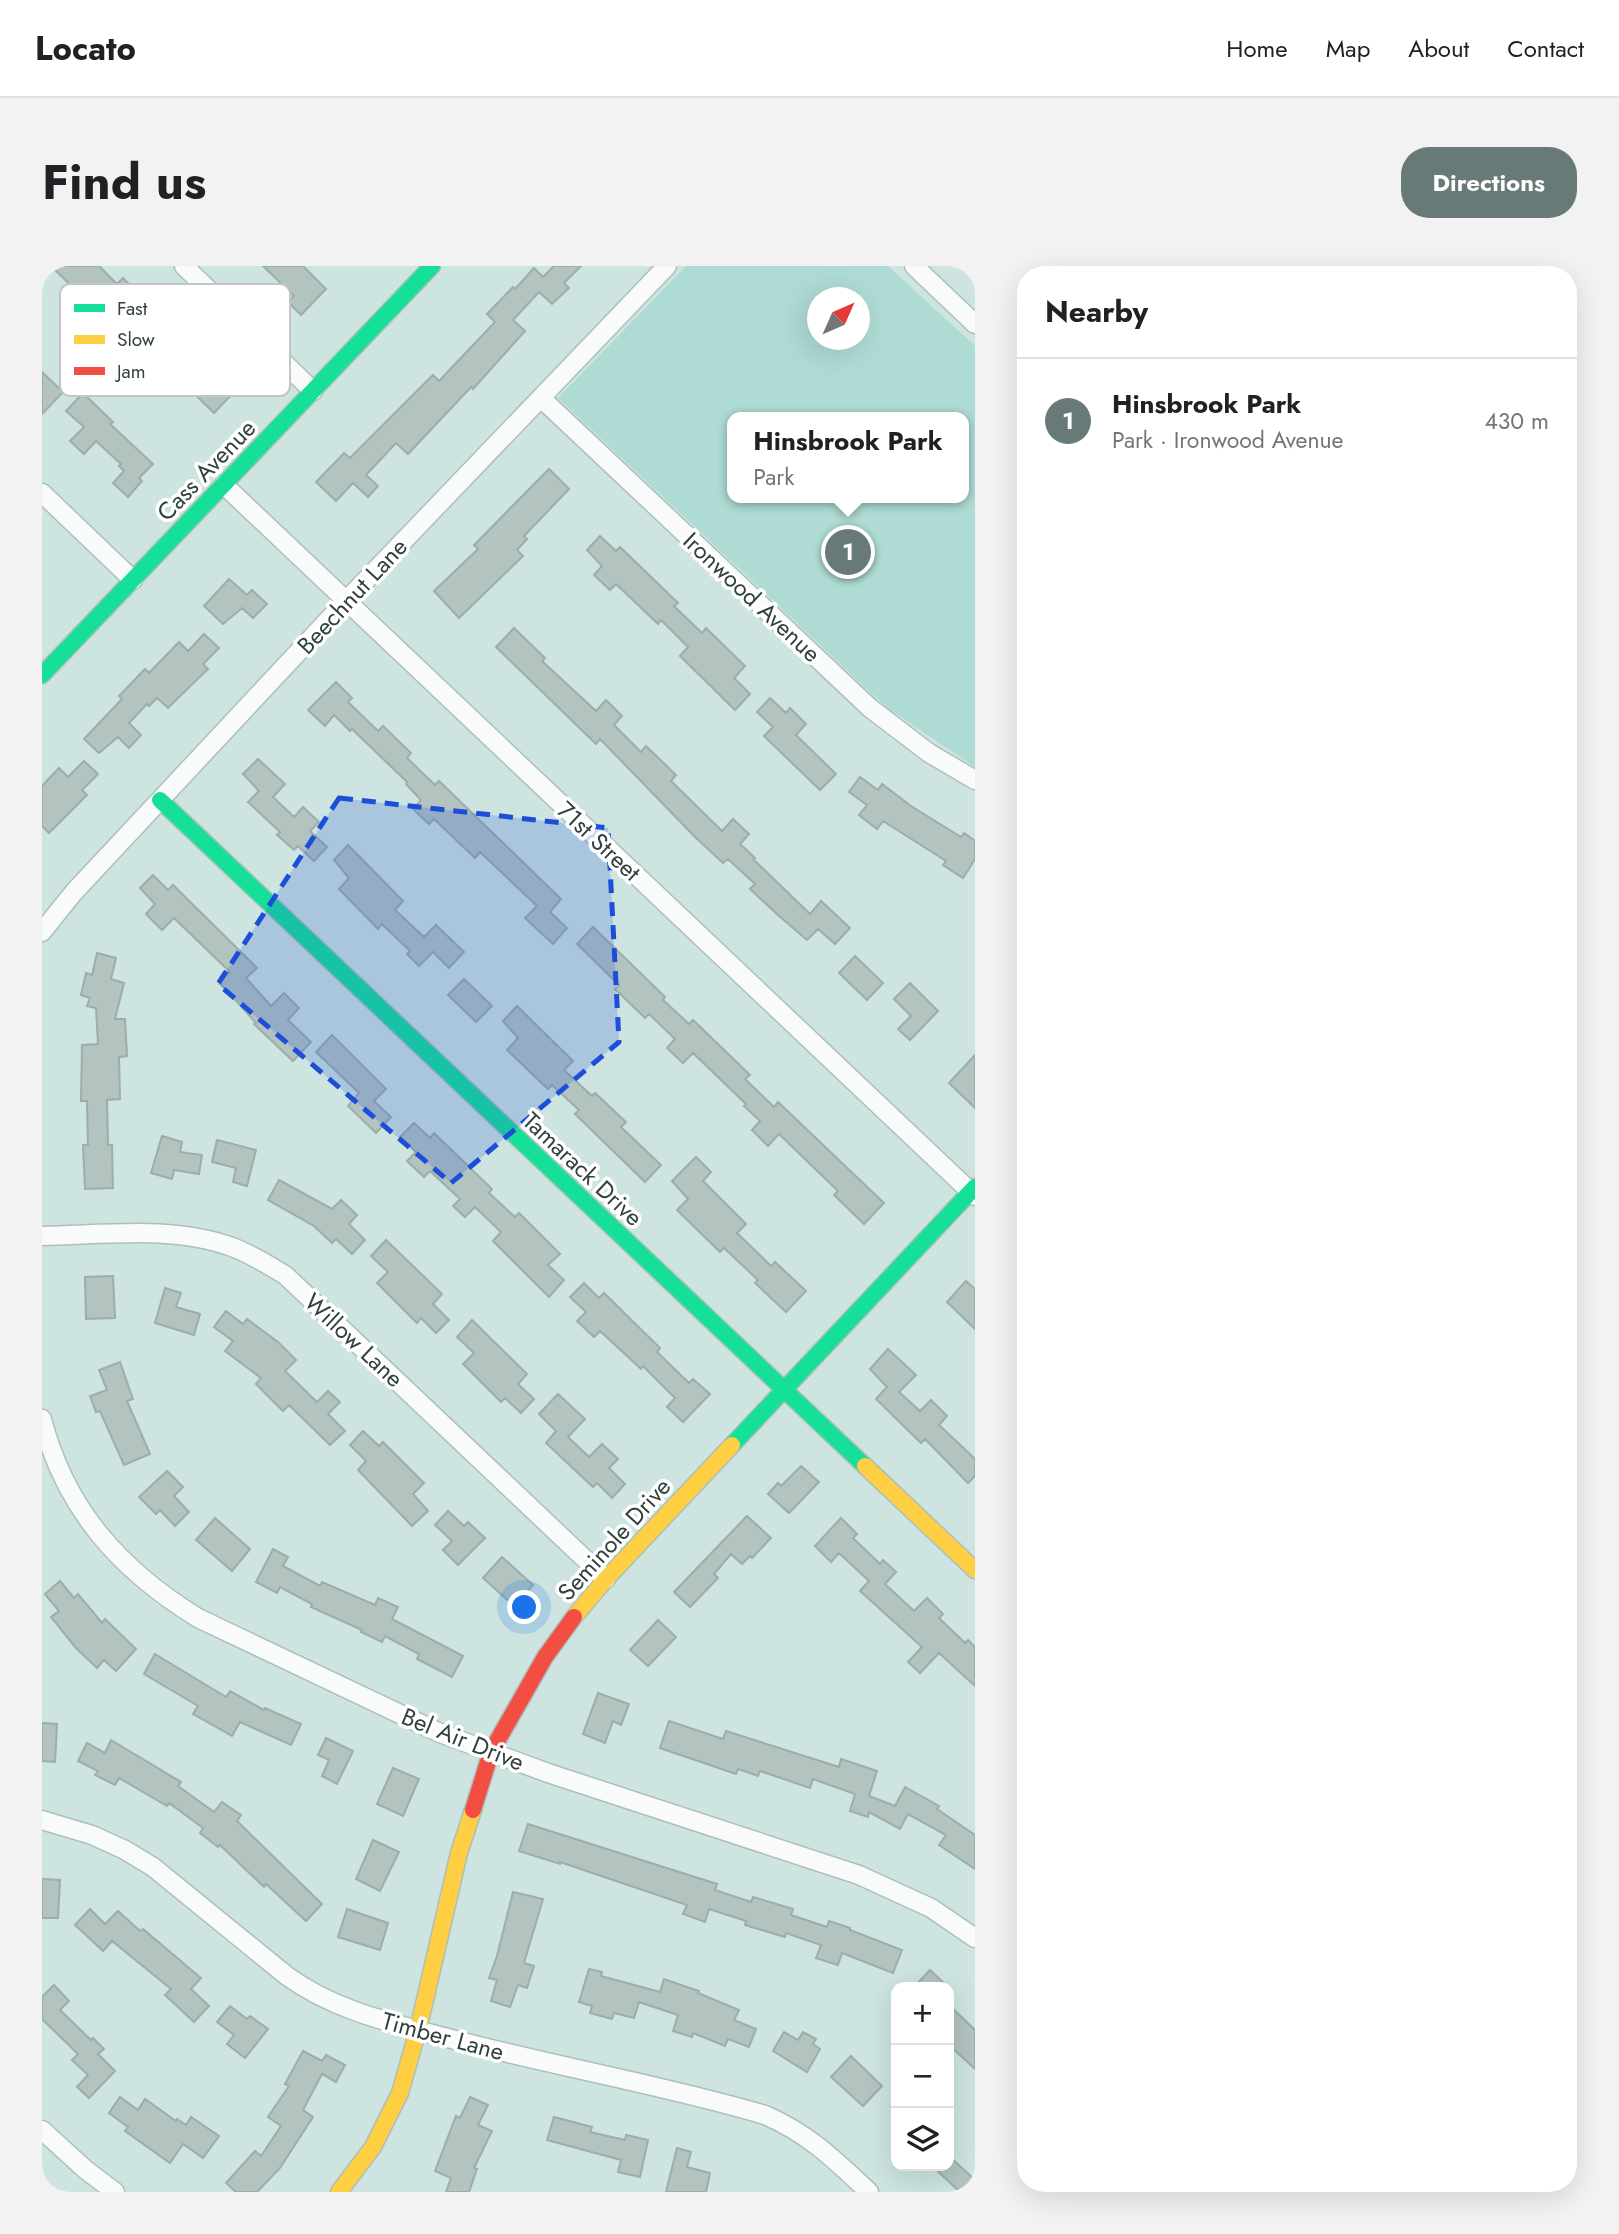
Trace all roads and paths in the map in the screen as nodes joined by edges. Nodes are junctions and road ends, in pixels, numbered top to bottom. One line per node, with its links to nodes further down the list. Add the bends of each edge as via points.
1 (184, 266): 5 (street)
2 (432, 266): 8 (street, Cass Avenue)
3 (667, 266): 9 (street, Beechnut Lane)
4 (914, 266): 6 (street)
5 (203, 284)
6 (975, 324)
7 (290, 369): 8 (street)
8 (313, 391): 10 (street, Cass Avenue)
9 (541, 398): 13 (street, Beechnut Lane); 15 (street, Ironwood Avenue, via 870,708)
10 (224, 485): 12 (street, Cass Avenue); 13 (street, 71st Street)
11 (42, 493): 12 (street)
12 (133, 580): 14 (street, Cass Avenue)
13 (346, 601): 16 (street, Beechnut Lane); 18 (street, 71st Street)
14 (42, 675)
15 (975, 780)
16 (160, 800): 17 (street, Beechnut Lane); 20 (street, Tamarack Drive)
17 (42, 932)
18 (974, 1192): 20 (street, Seminole Drive)
19 (42, 1236): 23 (street, Willow Lane, via 166,1233 204,1239 253,1256 285,1275)
20 (784, 1390): 22 (street, Tamarack Drive); 23 (street, Seminole Drive)
21 (42, 1419): 24 (street, Bel Air Drive, via 56,1461 83,1514 121,1560 167,1599 440,1733)
22 (975, 1570)
23 (606, 1578): 24 (street, Seminole Drive, via 545,1657)
24 (491, 1752): 26 (street, Bel Air Drive, via 859,1875 931,1908); 27 (street, Seminole Drive, via 460,1853)
25 (42, 1820): 27 (street, Timber Lane, via 92,1835 153,1867 310,1993 360,2015)
26 (975, 1938)
27 (418, 2030): 30 (street, Seminole Drive, via 386,2126); 31 (street, Timber Lane, via 765,2115 812,2140)
28 (42, 2130): 29 (street)
29 (115, 2192)
30 (339, 2192)
31 (869, 2192)

